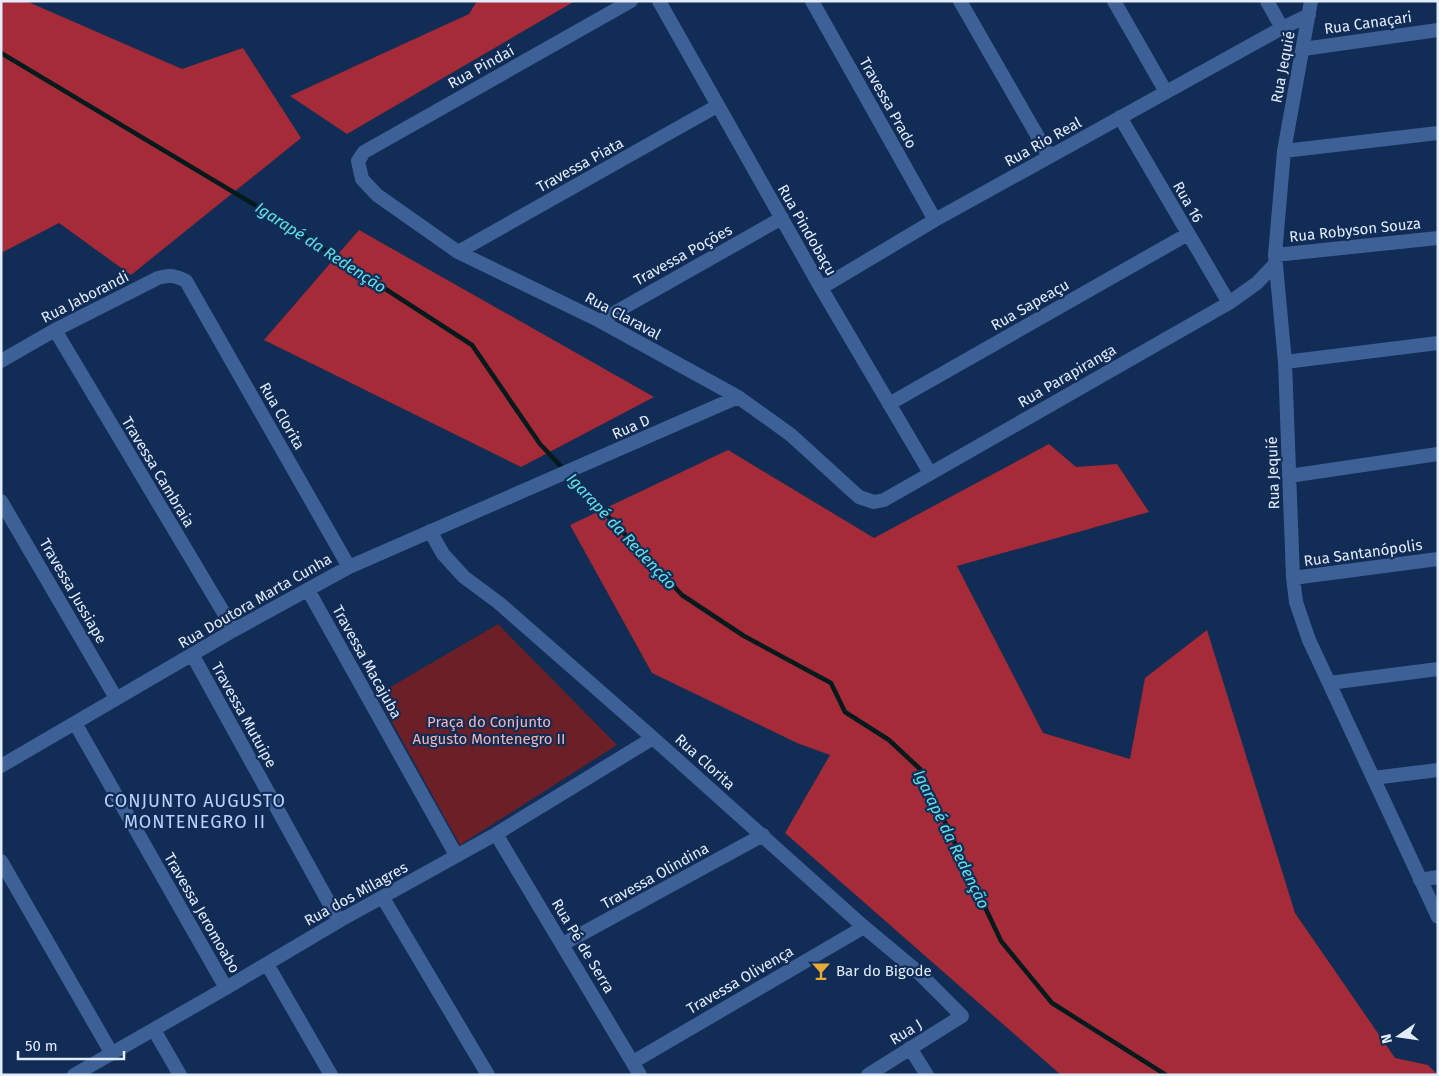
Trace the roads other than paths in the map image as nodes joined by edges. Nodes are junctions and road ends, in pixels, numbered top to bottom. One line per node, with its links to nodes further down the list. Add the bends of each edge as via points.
1 (631, 1): 17 (street, Rua Pindaí, via 364,152 358,161)
2 (659, 1): 12 (street, Rua Pindobaçu)
3 (812, 1): 19 (street, Travessa Prado)
4 (960, 1): 16 (street)
5 (1114, 1): 11 (street)
6 (1267, 1): 8 (street)
7 (1310, 8): 8 (street, Rua Rio Real); 10 (street, Rua Jequié)
8 (1282, 28): 11 (street, Rua Rio Real)
9 (1438, 30): 10 (street, Rua Canaçari)
10 (1303, 48): 15 (street, Rua Jequié)
11 (1166, 92): 13 (street, Rua Rio Real)
12 (717, 106): 18 (street, Rua Pindobaçu); 22 (street, Travessa Piata)
13 (1120, 117): 16 (street, Rua Rio Real); 20 (street, Rua 16)
14 (1438, 132): 15 (street)
15 (1284, 150): 23 (street, Rua Jequié)
16 (1049, 156): 19 (street, Rua Rio Real)
17 (359, 170): 22 (street, Rua Claraval, via 362,180 377,194)
18 (782, 218): 25 (street, Rua Pindobaçu); 27 (street, Travessa Poções)
19 (935, 220): 25 (street, Rua Rio Real)
20 (1188, 234): 26 (street, Rua 16); 33 (street, Rua Sapeaçu)
21 (1438, 238): 23 (street, Rua Robyson Souza)
22 (458, 252): 27 (street, Rua Claraval)
23 (1275, 259): 26 (street, Rua Parapiranga, via 1257,283); 31 (street, Rua Jequié)
24 (186, 281): 28 (street, Rua Jaborandi, via 166,275); 42 (street, Rua Clorita)
25 (821, 288): 33 (street, Rua Pindobaçu)
26 (1228, 303): 35 (street, Rua Parapiranga)
27 (600, 321): 32 (street, Rua Claraval)
28 (55, 330): 30 (street, Rua Jaborandi); 45 (street, Travessa Cambraia)
29 (1438, 343): 31 (street)
30 (1, 361)
31 (1285, 362): 36 (street, Rua Jequié)
32 (738, 397): 37 (street, Rua D); 39 (street, Rua Claraval, via 791,435 859,497)
33 (889, 404): 35 (street, Rua Pindobaçu)
34 (1438, 454): 36 (street)
35 (930, 473): 39 (street, Rua Parapiranga, via 884,500)
36 (1289, 476): 43 (street, Rua Jequié)
37 (536, 486): 40 (street, Rua Doutora Marta Cunha)
38 (1, 501): 49 (street, Travessa Jussiape)
39 (868, 501)
40 (430, 531): 42 (street, Rua Doutora Marta Cunha); 51 (street, Rua Clorita, via 443,554 464,577 499,603)
41 (1438, 559): 43 (street, Rua Santanópolis)
42 (349, 567): 44 (street, Rua Doutora Marta Cunha)
43 (1293, 578): 48 (street, Rua Jequié, via 1296,602 1308,640)
44 (308, 590): 45 (street, Rua Doutora Marta Cunha); 57 (street, Travessa Macajuba)
45 (234, 630): 46 (street, Rua Doutora Marta Cunha)
46 (193, 656): 49 (street, Rua Doutora Marta Cunha); 63 (street, Travessa Mutuipe)
47 (1438, 669): 48 (street)
48 (1329, 683): 54 (street, Rua Jequié)
49 (116, 698): 50 (street, Rua Doutora Marta Cunha)
50 (75, 723): 52 (street, Rua Doutora Marta Cunha); 67 (street, Travessa Jeromoabo)
51 (653, 738): 55 (street, Rua dos Milagres); 56 (street, Rua Clorita)
52 (1, 766)
53 (1438, 770): 54 (street)
54 (1373, 778): 60 (street, Rua Jequié)
55 (496, 834): 57 (street, Rua dos Milagres); 65 (street, Rua Pé de Serra)
56 (762, 835): 64 (street, Rua Clorita); 65 (street, Travessa Olindina)
57 (456, 855): 61 (street, Rua dos Milagres)
58 (1, 861): 71 (street)
59 (1438, 877): 60 (street)
60 (1420, 880): 62 (street, Rua Jequié)
61 (382, 898): 63 (street, Rua dos Milagres); 76 (street)
62 (1438, 917)
63 (339, 921): 66 (street, Rua dos Milagres)
64 (864, 928): 68 (street, Rua Clorita, via 918,972); 72 (street, Travessa Olivença)
65 (563, 944): 72 (street, Rua Pé de Serra)
66 (267, 964): 67 (street, Rua dos Milagres); 75 (street)
67 (226, 988): 69 (street, Rua dos Milagres)
68 (962, 1016): 70 (street, Rua J)
69 (154, 1030): 71 (street, Rua dos Milagres); 74 (street)
70 (910, 1048): 78 (street, Rua J); 79 (street)
71 (112, 1054): 73 (street, Rua dos Milagres)
72 (633, 1062): 77 (street, Rua Pé de Serra)
73 (74, 1075)
74 (180, 1075)
75 (331, 1075)
76 (488, 1075)
77 (640, 1075)
78 (868, 1075)
79 (927, 1075)

